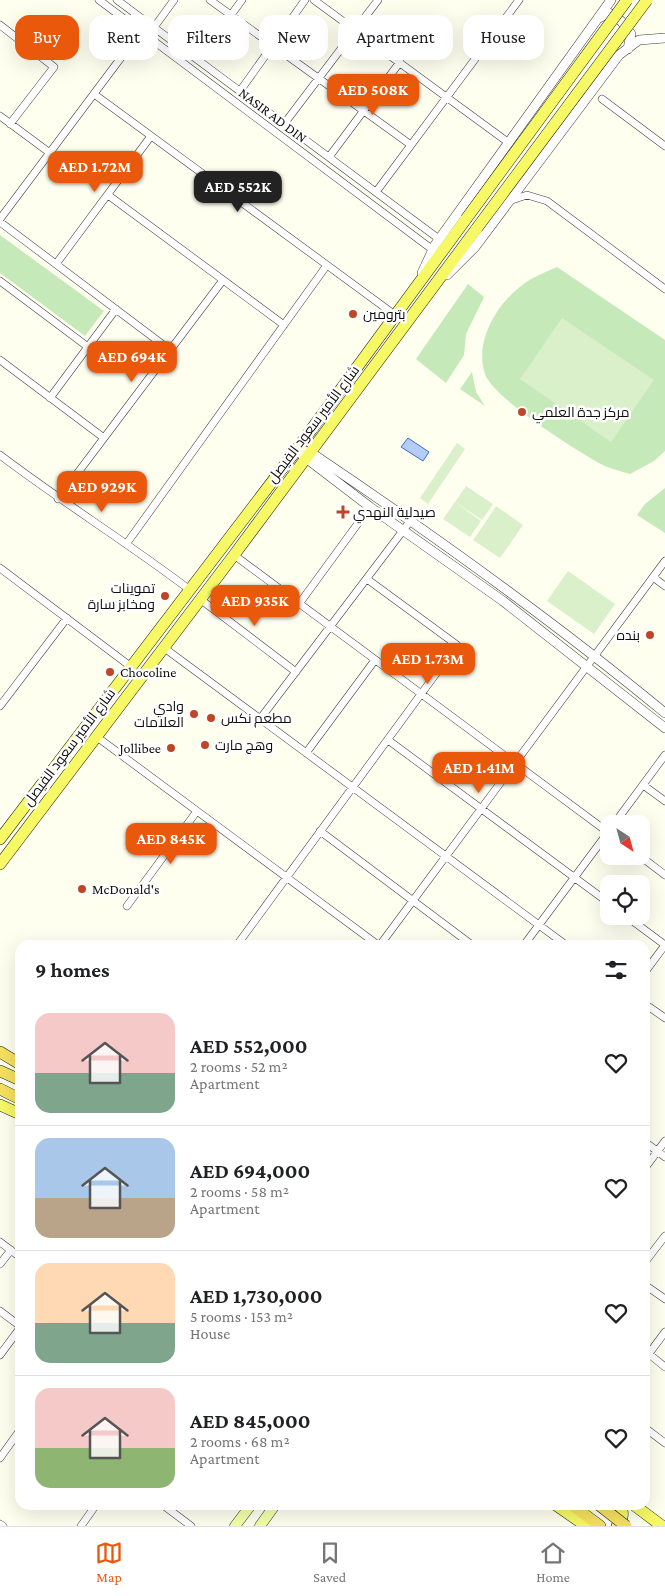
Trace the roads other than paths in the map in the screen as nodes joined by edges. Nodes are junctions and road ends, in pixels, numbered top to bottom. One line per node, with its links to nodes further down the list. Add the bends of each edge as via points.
1 (99, 0): 13 (street, NASIR AD DIN)
2 (117, 0): 14 (street, NASIR AD DIN)
3 (174, 0): 20 (street)
4 (210, 0): 15 (street)
5 (242, 0): 15 (street)
6 (305, 0): 16 (street)
7 (314, 0): 18 (street)
8 (378, 0): 17 (street)
9 (519, 0): 35 (street)
10 (611, 0): 19 (street)
11 (627, 0): 57 (main road, شارع الأمير سعود الفيصل, bridge)
12 (647, 0): 59 (main road, شارع الأمير سعود الفيصل, bridge)
13 (118, 15)
14 (137, 15)
15 (231, 15)
16 (294, 15)
17 (366, 15)
18 (338, 18)
19 (598, 19): 24 (street, via 609,13 621,21 631,34); 42 (street)
20 (158, 22)
21 (0, 25): 39 (street, via 54,68)
22 (665, 38): 24 (street, via 640,40)
23 (158, 45): 52 (street, NASIR AD DIN)
24 (628, 49): 49 (street, via 619,55)
25 (338, 52): 32 (street)
26 (123, 60): 34 (street)
27 (198, 60): 33 (street, NASIR AD DIN)
28 (262, 60): 33 (street)
29 (293, 60): 32 (street)
30 (397, 60): 31 (street)
31 (400, 62): 35 (street); 37 (street)
32 (318, 78): 37 (street); 40 (street)
33 (240, 91): 40 (street, NASIR AD DIN)
34 (94, 94): 41 (street); 45 (street)
35 (447, 97): 42 (street); 43 (street)
36 (602, 99): 44 (street)
37 (364, 111): 43 (street); 46 (street)
38 (0, 116): 39 (street)
39 (10, 124): 45 (street)
40 (284, 124): 46 (street, NASIR AD DIN)
41 (152, 136): 48 (street); 54 (street)
42 (510, 143): 51 (street)
43 (410, 145): 47 (street)
44 (665, 146)
45 (50, 153): 50 (street)
46 (329, 157): 47 (street, NASIR AD DIN)
47 (376, 192): 51 (street, NASIR AD DIN)
48 (108, 195): 53 (street); 55 (street)
49 (509, 201): 58 (street, via 527,195 547,202); 59 (street, via 475,246)
50 (0, 220): 53 (street)
51 (439, 239): 52 (street)
52 (433, 250): 57 (street)
53 (56, 264): 60 (street)
54 (327, 265): 61 (street); 62 (street)
55 (223, 280): 62 (street); 64 (street)
56 (0, 281): 63 (street)
57 (415, 288): 61 (main road, شارع الأمير سعود الفيصل)
58 (665, 289)
59 (430, 293): 70 (main road, شارع الأمير سعود الفيصل)
60 (116, 309): 63 (street); 64 (street)
61 (396, 315): 68 (main road, شارع الأمير سعود الفيصل)
62 (284, 325): 75 (street)
63 (88, 348): 66 (street)
64 (170, 350): 67 (street)
65 (0, 360): 66 (street)
66 (50, 398): 67 (street)
67 (104, 438): 71 (street)
68 (297, 449): 70 (street); 84 (main road, شارع الأمير سعود الفيصل)
69 (0, 455): 71 (street)
70 (307, 455): 72 (street); 73 (street); 76 (main road, شارع الأمير سعود الفيصل)
71 (58, 499): 75 (street)
72 (370, 507): 74 (street); 86 (street)
73 (411, 520): 74 (street); 78 (street)
74 (404, 530): 81 (street); 82 (street)
75 (127, 542): 84 (street)
76 (234, 555): 85 (main road, شارع الأمير سعود الفيصل); 86 (street)
77 (665, 561): 80 (street)
78 (477, 568): 81 (street); 90 (street)
79 (0, 569): 87 (street)
80 (654, 577): 83 (street); 90 (street)
81 (471, 578): 92 (street)
82 (367, 579): 88 (street); 95 (street, via 457,645)
83 (665, 586)
84 (190, 590): 93 (main road, شارع الأمير سعود الفيصل)
85 (200, 600): 89 (main road, شارع الأمير سعود الفيصل); 94 (street)
86 (299, 604): 88 (street)
87 (67, 618): 93 (street); 96 (street)
88 (330, 627): 91 (street); 94 (street)
89 (163, 647): 98 (street); 100 (main road, شارع الأمير سعود الفيصل)
90 (594, 655): 92 (street); 97 (street)
91 (375, 660): 95 (street); 102 (street)
92 (586, 665): 99 (street); 104 (street)
93 (130, 666): 113 (main road, شارع الأمير سعود الفيصل)
94 (296, 672): 98 (street)
95 (421, 694): 101 (street); 104 (street)
96 (0, 706)
97 (665, 713)
98 (260, 719): 102 (street)
99 (665, 728)
100 (97, 737): 109 (street); 116 (main road, شارع الأمير سعود الفيصل)
101 (388, 740): 106 (street); 108 (street)
102 (306, 753): 106 (street)
103 (665, 755): 105 (street)
104 (515, 763): 108 (street); 111 (street)
105 (643, 785): 107 (street); 110 (street)
106 (353, 787): 112 (street); 115 (street)
107 (665, 801)
108 (481, 809): 115 (street); 120 (street)
109 (197, 811): 119 (street); 123 (street)
110 (621, 815)
111 (600, 826)
112 (320, 831): 119 (street); 122 (street)
113 (0, 839)
114 (600, 843): 120 (street)
115 (446, 856): 122 (street); 124 (street)
116 (0, 864)
117 (650, 864): 118 (street)
118 (665, 875)
119 (286, 877): 126 (street); 127 (street)
120 (574, 878): 121 (street); 124 (street)
121 (600, 897)
122 (413, 901): 128 (street); 129 (street)
123 (126, 906)
124 (539, 925): 130 (street); 131 (street)
125 (638, 925): 132 (street, via 665,945)
126 (241, 940)
127 (372, 940)
128 (383, 940)
129 (465, 940)
130 (528, 940)
131 (559, 940)
132 (650, 965)
133 (650, 1008): 134 (street)
134 (665, 1018)
135 (0, 1052): 136 (highway)
136 (15, 1060)
137 (0, 1071): 138 (highway)
138 (15, 1078)
139 (3, 1090): 140 (highway)
140 (15, 1096)
141 (0, 1105): 142 (main road)
142 (15, 1112)
143 (665, 1141): 145 (street)
144 (650, 1146): 145 (street)
145 (657, 1151): 146 (street); 147 (street)
146 (665, 1157)
147 (650, 1161)
148 (665, 1236): 152 (street)
149 (0, 1242): 150 (street)
150 (11, 1250): 151 (street); 153 (street)
151 (15, 1253)
152 (650, 1256)
153 (0, 1264)
154 (650, 1289): 155 (street)
155 (665, 1300)
156 (0, 1311): 157 (street)
157 (15, 1323)
158 (665, 1332): 160 (street)
159 (15, 1334): 161 (street)
160 (650, 1353)
161 (0, 1355)
162 (650, 1358): 163 (street)
163 (665, 1366)
164 (650, 1432): 166 (street)
165 (15, 1436): 167 (street)
166 (665, 1443)
167 (1, 1453)
168 (92, 1510): 179 (street)
169 (170, 1510): 180 (street)
170 (247, 1510): 181 (main road)
171 (271, 1510): 182 (main road)
172 (554, 1510): 183 (main road)
173 (563, 1510): 184 (main road)
174 (579, 1510): 185 (highway)
175 (605, 1510): 187 (highway, bridge)
176 (623, 1510): 186 (main road, via 622,1520)
177 (641, 1510): 178 (main road)
178 (662, 1524)
179 (81, 1526)
180 (191, 1526)
181 (235, 1526)
182 (260, 1526)
183 (573, 1526)
184 (586, 1526)
185 (600, 1526)
186 (617, 1526)
187 (626, 1526)

